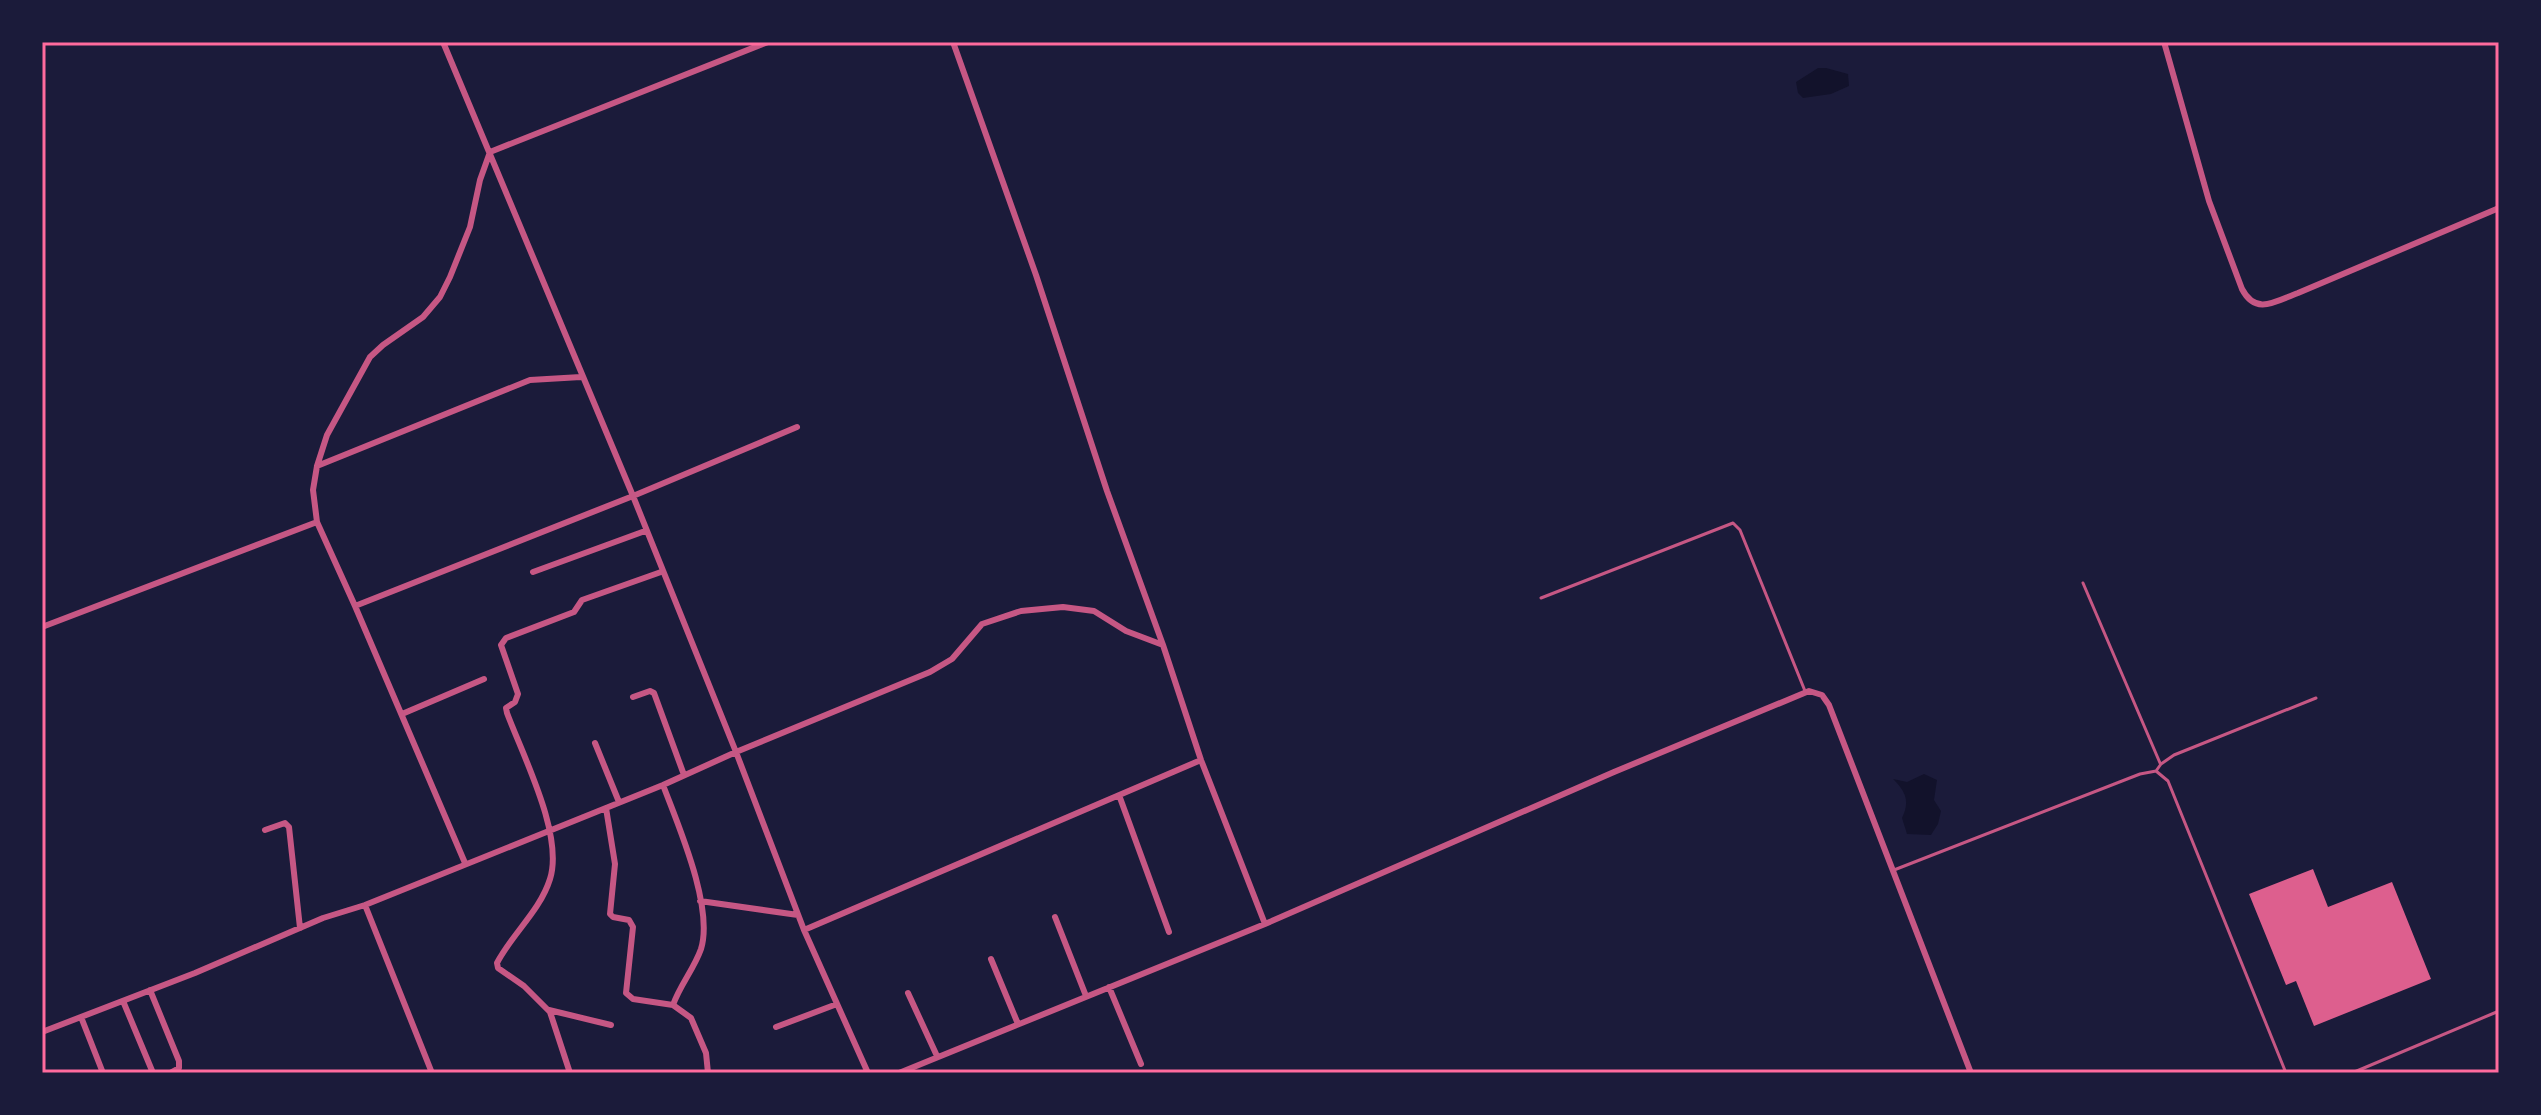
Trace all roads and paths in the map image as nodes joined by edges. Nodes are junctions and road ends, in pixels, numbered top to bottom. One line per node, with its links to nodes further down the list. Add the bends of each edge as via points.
1 (443, 42): 5 (street)
2 (768, 42): 5 (street)
3 (953, 42): 19 (street)
4 (2164, 42): 6 (street, via 2217,225 2246,298 2254,303 2267,305 2298,293)
5 (490, 152): 7 (street); 9 (street, via 461,253 440,297 423,317 370,357 339,409)
6 (2499, 208)
7 (581, 377): 9 (street, via 530,380); 10 (street)
8 (797, 427): 10 (street)
9 (317, 466): 11 (street)
10 (633, 496): 12 (street); 17 (street)
11 (317, 522): 17 (street); 18 (street)
12 (645, 531): 13 (street); 14 (street)
13 (533, 572)
14 (661, 572): 26 (street); 35 (street, via 582,600 574,612 506,638 501,645 518,694 507,713)
15 (2083, 583): 28 (lane)
16 (1541, 598): 21 (lane, via 1733,523)
17 (355, 606): 24 (street)
18 (42, 627)
19 (1163, 645): 26 (street, via 1094,611 1063,607 1006,614 982,624 952,659 930,672); 27 (street)
20 (484, 679): 24 (street)
21 (1809, 691): 38 (street, via 1822,695 1829,705); 43 (street)
22 (633, 697): 30 (street, via 654,693)
23 (2316, 698): 28 (lane)
24 (402, 714): 37 (street)
25 (595, 743): 33 (street)
26 (736, 752): 30 (street); 41 (street)
27 (1201, 760): 32 (street); 43 (street)
28 (2161, 764): 29 (lane)
29 (2156, 771): 38 (lane); 73 (lane, via 2168,781)
30 (684, 775): 31 (street)
31 (663, 785): 33 (street); 39 (street)
32 (1119, 795): 45 (street); 46 (street)
33 (619, 802): 34 (street)
34 (606, 808): 35 (street); 54 (street, via 615,864 610,914 629,920 633,927 626,993 633,999)
35 (551, 829): 37 (street); 55 (street, via 551,878 497,963)
36 (265, 830): 44 (street, via 281,823 289,827)
37 (465, 863): 40 (street)
38 (1894, 870): 72 (street)
39 (700, 901): 41 (street); 54 (street, via 702,945)
40 (365, 905): 44 (street); 67 (street)
41 (798, 915): 45 (street)
42 (1055, 917): 51 (street)
43 (1265, 924): 48 (street)
44 (300, 928): 49 (street)
45 (804, 930): 53 (street)
46 (1169, 932)
47 (991, 959): 58 (street)
48 (1109, 987): 51 (street); 63 (street)
49 (150, 990): 52 (street); 66 (street, via 179,1061 179,1068)
50 (908, 993): 62 (street)
51 (1086, 996): 58 (street)
52 (123, 1001): 57 (street); 65 (street)
53 (837, 1004): 60 (street); 70 (street)
54 (673, 1005): 69 (street, via 691,1018)
55 (547, 1009): 59 (street); 68 (street)
56 (2499, 1011): 74 (lane)
57 (81, 1017): 61 (street); 64 (street)
58 (1018, 1024): 62 (street)
59 (611, 1025)
60 (776, 1027)
61 (42, 1032)
62 (937, 1056): 71 (street)
63 (1141, 1064)
64 (103, 1073)
65 (153, 1073)
66 (170, 1073)
67 (432, 1073)
68 (570, 1073)
69 (708, 1073)
70 (868, 1073)
71 (899, 1073)
72 (1971, 1073)
73 (2286, 1073)
74 (2352, 1073)

